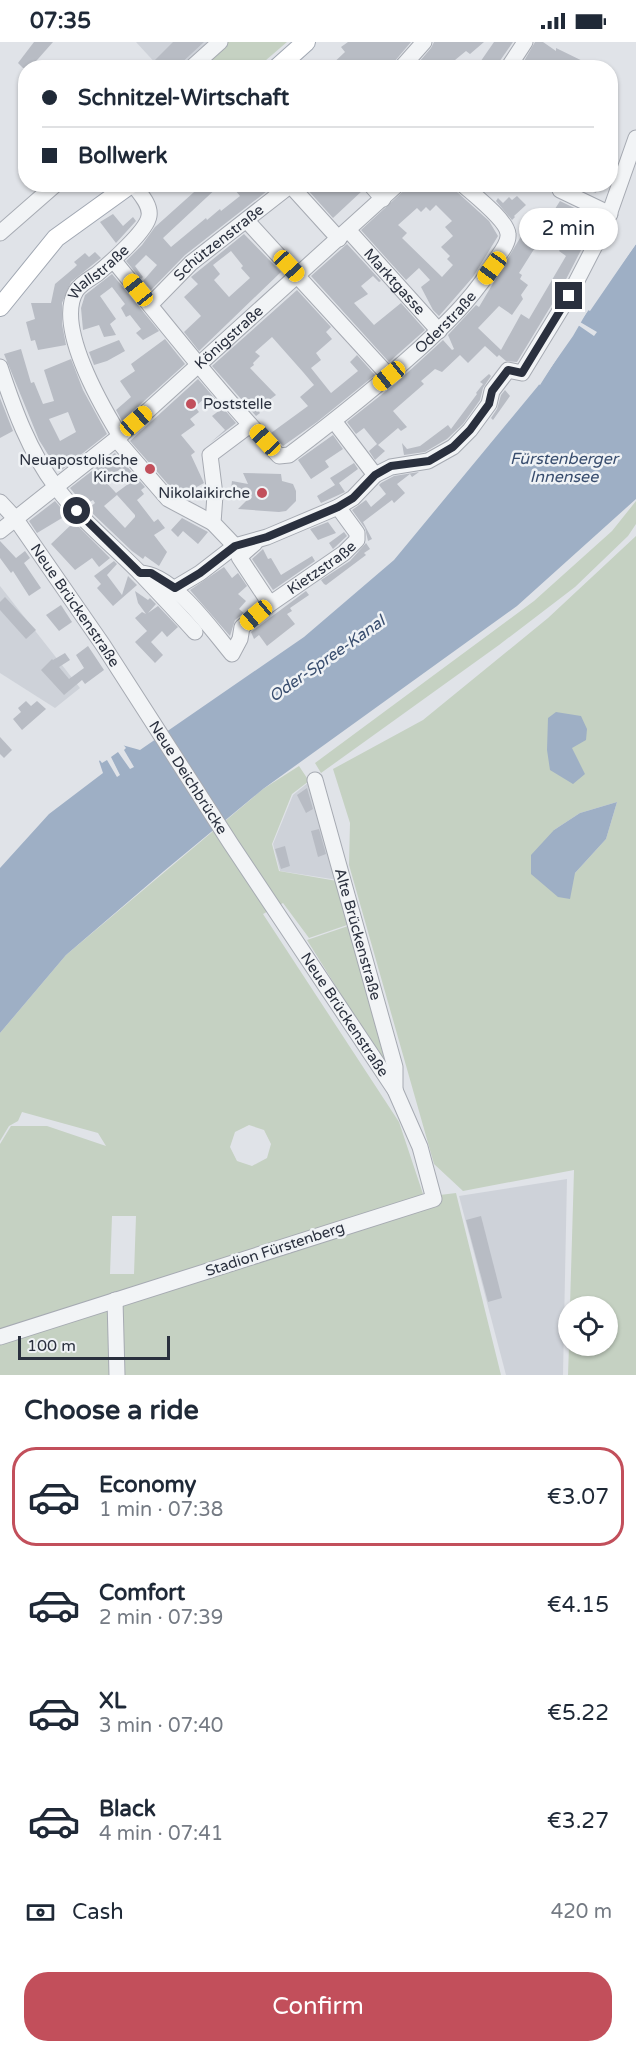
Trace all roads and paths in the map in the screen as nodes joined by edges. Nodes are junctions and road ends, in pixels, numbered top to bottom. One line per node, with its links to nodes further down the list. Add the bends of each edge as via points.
1 (220, 42): 5 (street)
2 (306, 42): 6 (main road)
3 (424, 42): 7 (street)
4 (525, 42): 8 (street)
5 (200, 60)
6 (286, 60)
7 (408, 60)
8 (513, 60)
9 (636, 138): 10 (street)
10 (618, 191)
11 (47, 192): 24 (street)
12 (121, 192): 29 (main road, via 56,238)
13 (138, 192): 26 (street, Wallstraße, via 148,204 149,217)
14 (282, 192): 23 (street, Schützenstraße)
15 (298, 192): 25 (street, Marktgasse)
16 (377, 192): 21 (street)
17 (390, 192): 21 (street, Königstraße)
18 (470, 192): 30 (street, Oderstraße, via 503,223 508,240 467,302)
19 (564, 192): 22 (street)
20 (618, 192): 22 (street)
21 (383, 199): 25 (street, Königstraße)
22 (610, 214): 37 (street, via 569,296 522,373 508,370 492,391 489,404 453,447 429,461 391,466)
23 (247, 221): 27 (street); 28 (street, Schützenstraße, via 191,263)
24 (0, 234)
25 (344, 235): 27 (street, Königstraße); 30 (street, Marktgasse)
26 (114, 261): 28 (street); 36 (street, Wallstraße, via 76,290 71,310 83,367)
27 (299, 276): 31 (street, Königstraße); 33 (street)
28 (150, 305): 31 (street)
29 (0, 307)
30 (439, 331): 33 (street, Oderstraße)
31 (199, 366): 35 (street); 36 (street, Königstraße)
32 (0, 367): 38 (street, via 18,421)
33 (389, 376): 34 (street, Oderstraße)
34 (334, 421): 35 (street, Oderstraße, via 289,455 279,456); 37 (street)
35 (250, 425): 42 (street, via 210,455 216,495)
36 (118, 437): 38 (street, Königstraße); 42 (street, Wallstraße, via 168,499)
37 (375, 475): 40 (street, via 353,498)
38 (56, 487): 41 (street, Königstraße); 46 (street)
39 (0, 502): 41 (street, Neue Brückenstraße)
40 (338, 507): 44 (street); 48 (street, Kietzstraße, via 357,533 357,540)
41 (15, 518): 43 (street, Königstraße); 50 (street, Neue Brückenstraße, via 104,645)
42 (213, 523): 45 (street, Wallstraße)
43 (0, 531)
44 (257, 540): 45 (street); 48 (street, Kietzstraße, via 239,558)
45 (235, 546): 47 (street)
46 (140, 573): 47 (street, via 151,573); 49 (street)
47 (175, 588): 48 (street, Kietzstraße, via 232,654 242,627)
48 (270, 604)
49 (195, 632)
50 (146, 713): 52 (street, Neue Deichbrücke)
51 (315, 780): 53 (street, Alte Brückenstraße, via 395,1067)
52 (231, 844): 53 (street, Neue Brückenstraße)
53 (394, 1090): 54 (street, Neue Brückenstraße, via 420,1148)
54 (434, 1199): 55 (street, Stadion Fürstenberg)
55 (115, 1300): 56 (street, Stadion Fürstenberg); 57 (street)
56 (0, 1337)
57 (117, 1375)

